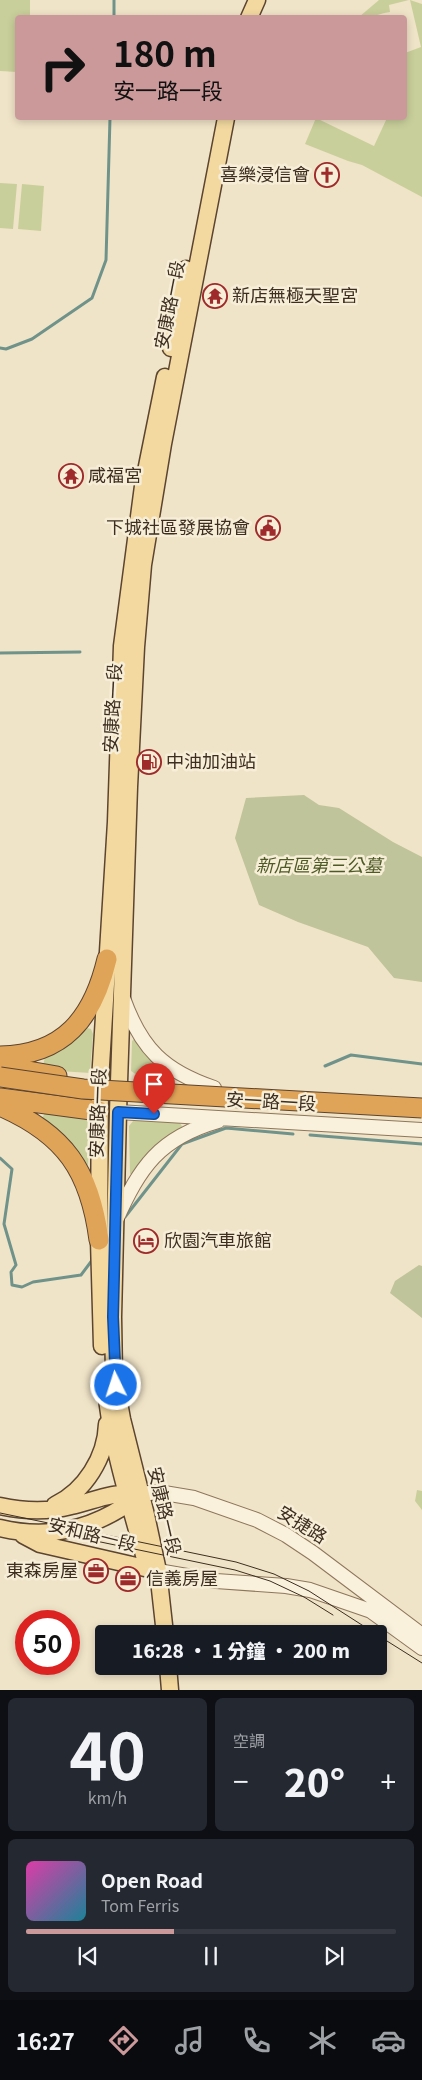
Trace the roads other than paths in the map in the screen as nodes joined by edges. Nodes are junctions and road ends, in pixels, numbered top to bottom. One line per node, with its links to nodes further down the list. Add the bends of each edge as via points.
1 (257, 0): 3 (main road)
2 (267, 0): 4 (main road)
3 (250, 15)
4 (260, 15)
5 (217, 120): 7 (main road, 安康路一段, via 134,545 122,646)
6 (226, 120): 8 (main road, 安康路一段, via 143,565 136,647)
7 (107, 959): 9 (highway, via 96,994 70,1033 34,1052); 12 (main road, 安康路一段)
8 (122, 994): 12 (main road, 安康路一段); 14 (street, via 130,1018 152,1052 180,1074)
9 (0, 1056)
10 (0, 1066): 12 (highway)
11 (0, 1077): 19 (highway, bridge, via 83,1089)
12 (109, 1082): 14 (street, 安一路一段); 20 (main road, 安康路一段)
13 (0, 1087): 21 (highway, via 92,1099)
14 (214, 1088): 15 (street, 安一路一段)
15 (303, 1094): 17 (street, 安一路一段); 23 (street)
16 (0, 1098): 20 (highway)
17 (422, 1099)
18 (0, 1106): 26 (highway, via 44,1131 65,1150 82,1173 90,1194)
19 (422, 1108)
20 (109, 1112): 22 (street, 安一路一段); 25 (main road, 安康路一段); 26 (main road, 安康路一段)
21 (422, 1118)
22 (228, 1119): 23 (street, 安一路一段); 25 (street, via 191,1130 161,1149 138,1176)
23 (302, 1123): 24 (street, 安一路一段)
24 (422, 1130)
25 (115, 1223): 28 (main road, 安康路一段, via 114,1375)
26 (99, 1240): 27 (main road, 安康路一段)
27 (107, 1407): 28 (main road, 安康路一段); 30 (main road, 安和路一段, via 103,1445 92,1473 65,1500)
28 (132, 1496): 30 (main road, 安和路一段, via 105,1496); 32 (main road, 安和路一段, via 104,1518 76,1528 58,1532); 33 (main road, 安康路一段, via 144,1555); 34 (street, 安捷路, via 158,1492 194,1498 257,1520 313,1553)
29 (0, 1506): 30 (main road, 安和路一段)
30 (44, 1510)
31 (0, 1528): 32 (main road, 安和路一段)
32 (19, 1532): 33 (main road, 安和路一段, via 40,1544)
33 (158, 1571): 34 (street, 安捷路, via 216,1582 310,1590); 35 (main road)
34 (398, 1624): 36 (street, 安捷路); 37 (street, 安捷路)
35 (164, 1625)
36 (422, 1635)
37 (422, 1648)
38 (169, 1675): 39 (main road)
39 (170, 1690)

